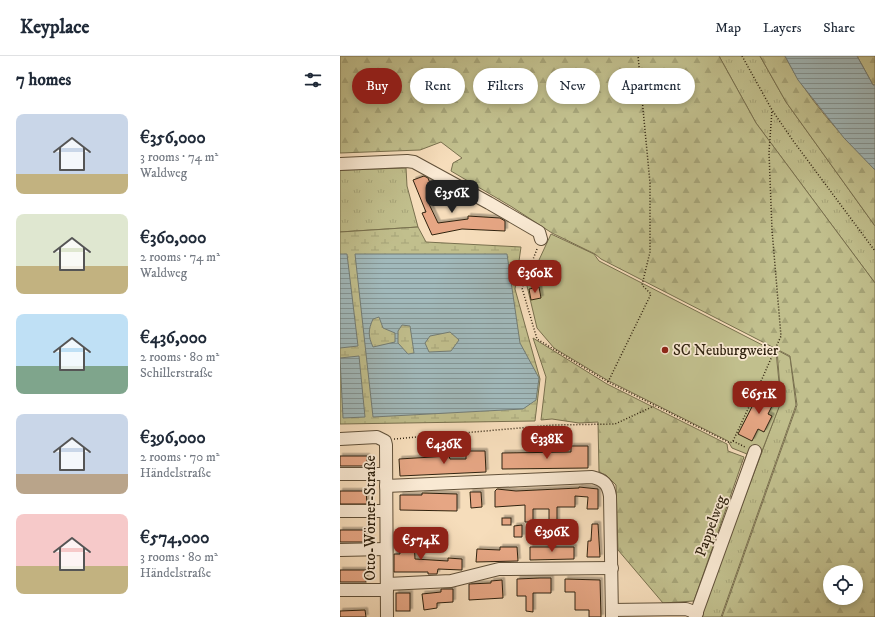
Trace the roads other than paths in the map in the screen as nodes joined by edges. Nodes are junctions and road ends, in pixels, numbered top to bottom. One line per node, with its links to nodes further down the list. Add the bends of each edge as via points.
1 (340, 164): 2 (street, via 414,162 539,232)
2 (541, 240)
3 (340, 439): 6 (street, Otto-Wörner-Straße, via 377,437 384,441)
4 (755, 451): 15 (street, Pappelweg)
5 (340, 474): 6 (street)
6 (386, 480): 8 (street, Otto-Wörner-Straße); 11 (street, via 592,477 600,479 608,486 610,496)
7 (340, 511): 8 (street)
8 (386, 511): 9 (street, Otto-Wörner-Straße)
9 (386, 549): 10 (street); 12 (street, Otto-Wörner-Straße)
10 (340, 550)
11 (612, 568): 12 (street, via 499,569 451,581); 14 (street)
12 (387, 587): 13 (street); 16 (street, Otto-Wörner-Straße)
13 (340, 590)
14 (612, 614): 15 (street, Pappelweg, via 686,609)
15 (696, 615)
16 (387, 617)

